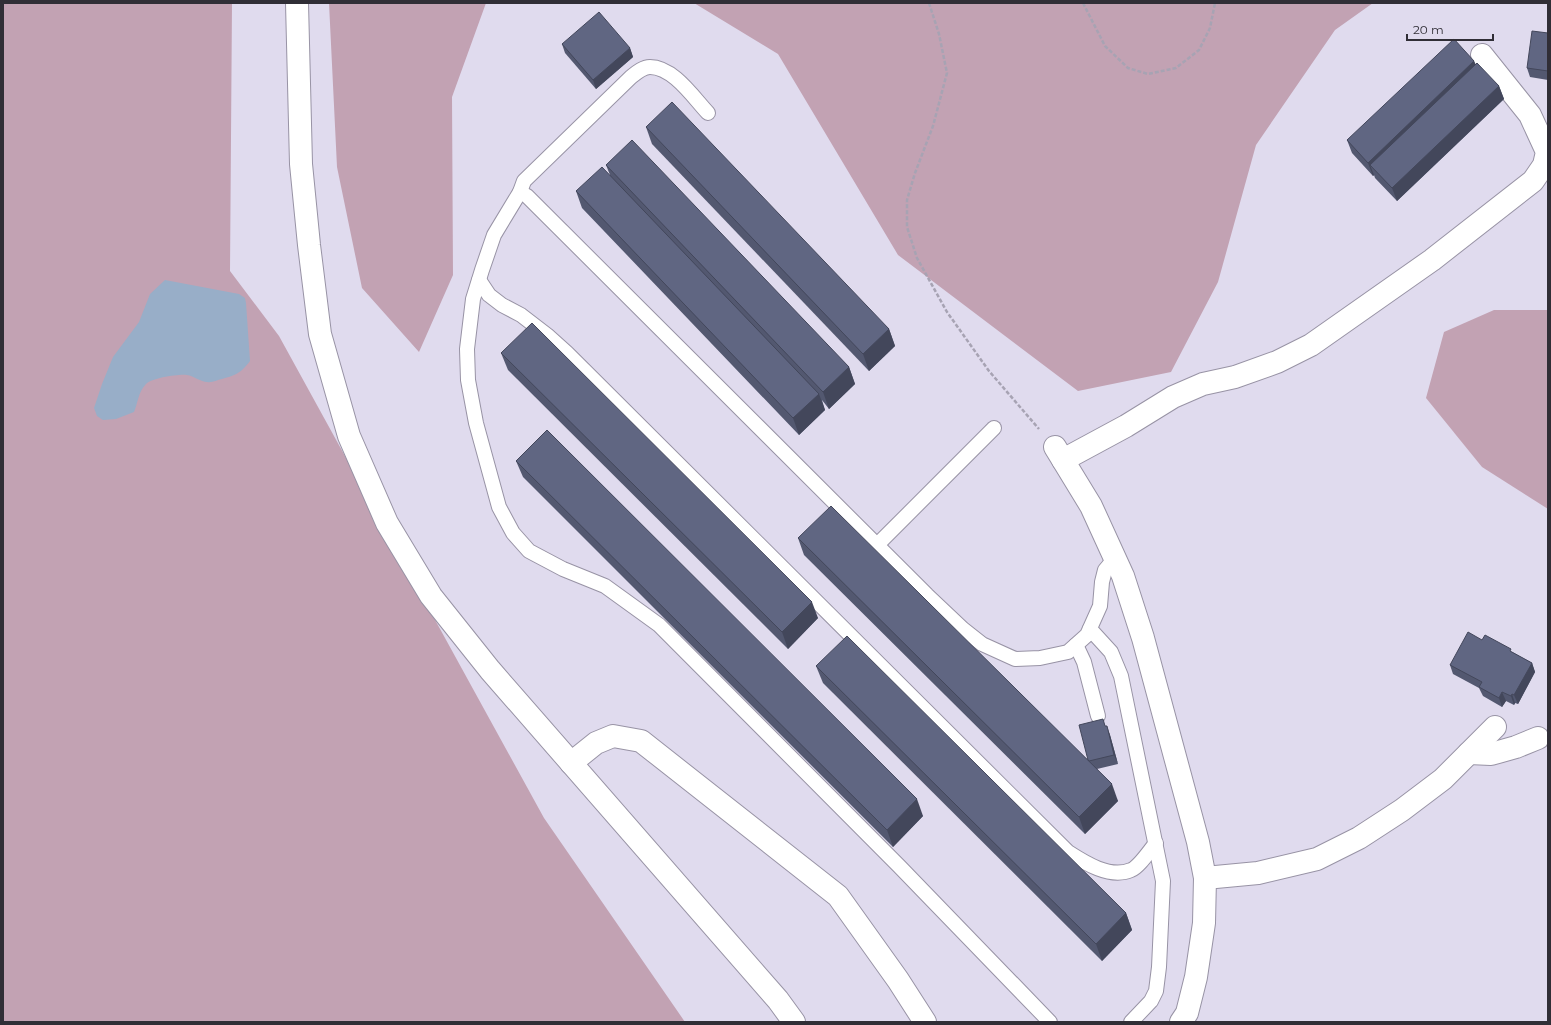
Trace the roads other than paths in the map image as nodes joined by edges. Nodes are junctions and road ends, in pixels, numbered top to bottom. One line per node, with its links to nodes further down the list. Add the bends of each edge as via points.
1 (297, 3): 15 (street, via 301,164 309,245 320,334 349,436 387,523 431,596 490,670)
2 (1482, 55): 8 (street, via 1530,114 1547,152 1544,165 1533,181 1432,260 1311,345 1277,362 1235,377 1203,384 1173,397 1126,426 1059,454 1091,506)
3 (708, 112): 4 (lane, via 674,77 666,71 649,67 631,77 524,182)
4 (520, 192): 5 (lane, via 494,235); 7 (lane, via 527,196)
5 (479, 280): 16 (lane, via 489,294 502,305 521,315 567,353 1068,852 1085,863 1118,872 1132,870); 20 (lane, via 473,299 467,349 468,380 476,423 499,507 513,533 529,551 563,569 605,586 659,626 900,866)
6 (994, 428): 7 (lane)
7 (877, 545): 10 (lane, via 963,629 982,644 1015,659 1040,658 1068,652)
8 (1115, 558): 9 (lane, via 1106,570 1100,606); 17 (street, via 1143,638 1198,842)
9 (1090, 629): 10 (lane, via 1088,635); 16 (lane, via 1111,652 1121,676)
10 (1076, 645): 11 (lane, via 1084,662)
11 (1098, 716)
12 (1495, 727): 14 (street)
13 (1538, 738): 14 (street, via 1491,754)
14 (1469, 753): 17 (street, via 1443,779 1402,810 1359,838 1317,859 1258,873)
15 (571, 763): 18 (street, via 778,1000); 19 (street, via 596,743 613,736 641,741 838,896)
16 (1156, 843): 21 (lane, via 1163,881 1159,973 1156,991 1151,1001)
17 (1205, 878): 22 (street, via 1204,924 1196,977 1187,1013)
18 (794, 1022)
19 (925, 1022)
20 (1050, 1022)
21 (1131, 1022)
22 (1181, 1022)

